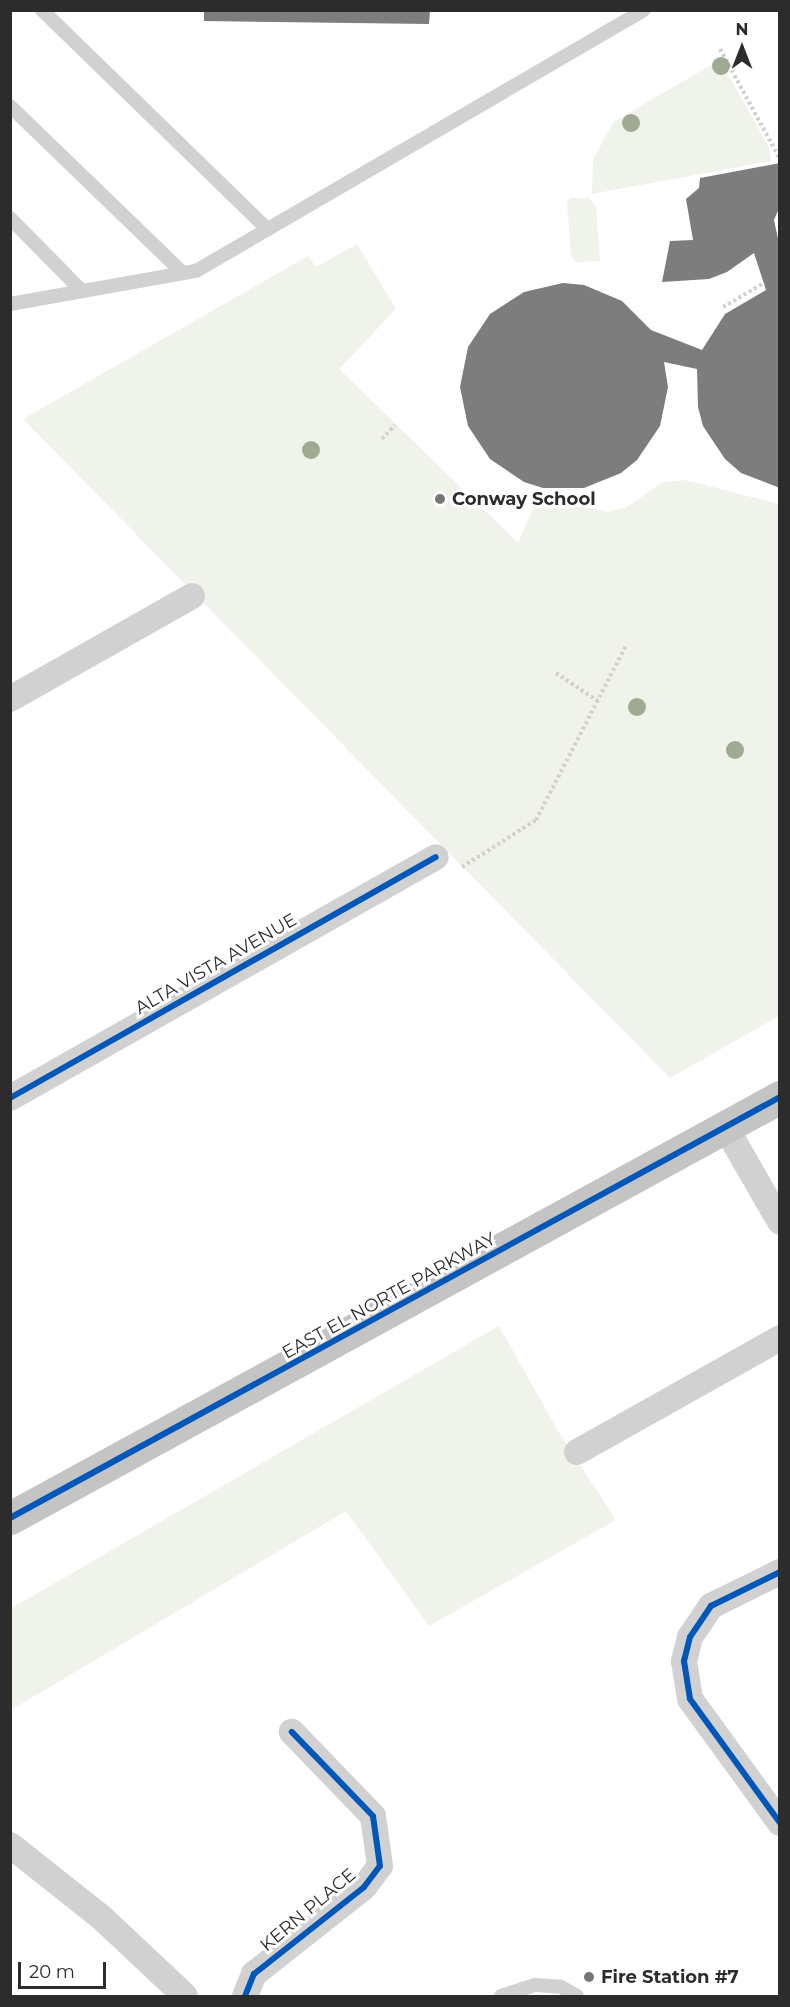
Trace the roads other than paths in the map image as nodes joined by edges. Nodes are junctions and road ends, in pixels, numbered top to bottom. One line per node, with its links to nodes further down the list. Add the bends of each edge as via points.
1 (42, 10): 5 (lane)
2 (644, 10): 5 (lane)
3 (10, 106): 6 (lane)
4 (10, 218): 7 (lane)
5 (268, 230): 6 (lane, via 196,271)
6 (183, 273): 7 (lane)
7 (82, 291): 8 (lane)
8 (10, 304)
9 (192, 596): 10 (street)
10 (10, 699)
11 (436, 857): 13 (street, ALTA VISTA AVENUE)
12 (780, 1096): 14 (main road, EAST EL NORTE PARKWAY)
13 (10, 1098)
14 (726, 1128): 15 (street); 18 (main road, EAST EL NORTE PARKWAY)
15 (780, 1222)
16 (780, 1338): 17 (street)
17 (577, 1452)
18 (10, 1518)
19 (780, 1572): 21 (street, via 711,1606 690,1637 684,1661 690,1699)
20 (292, 1732): 24 (street, KERN PLACE, via 373,1816 380,1866 364,1887 254,1974)
21 (780, 1823)
22 (10, 1845): 23 (street, via 101,1917)
23 (185, 1996)
24 (244, 1996)
25 (501, 1996): 26 (lane, via 535,1984 561,1987)
26 (577, 1996)

